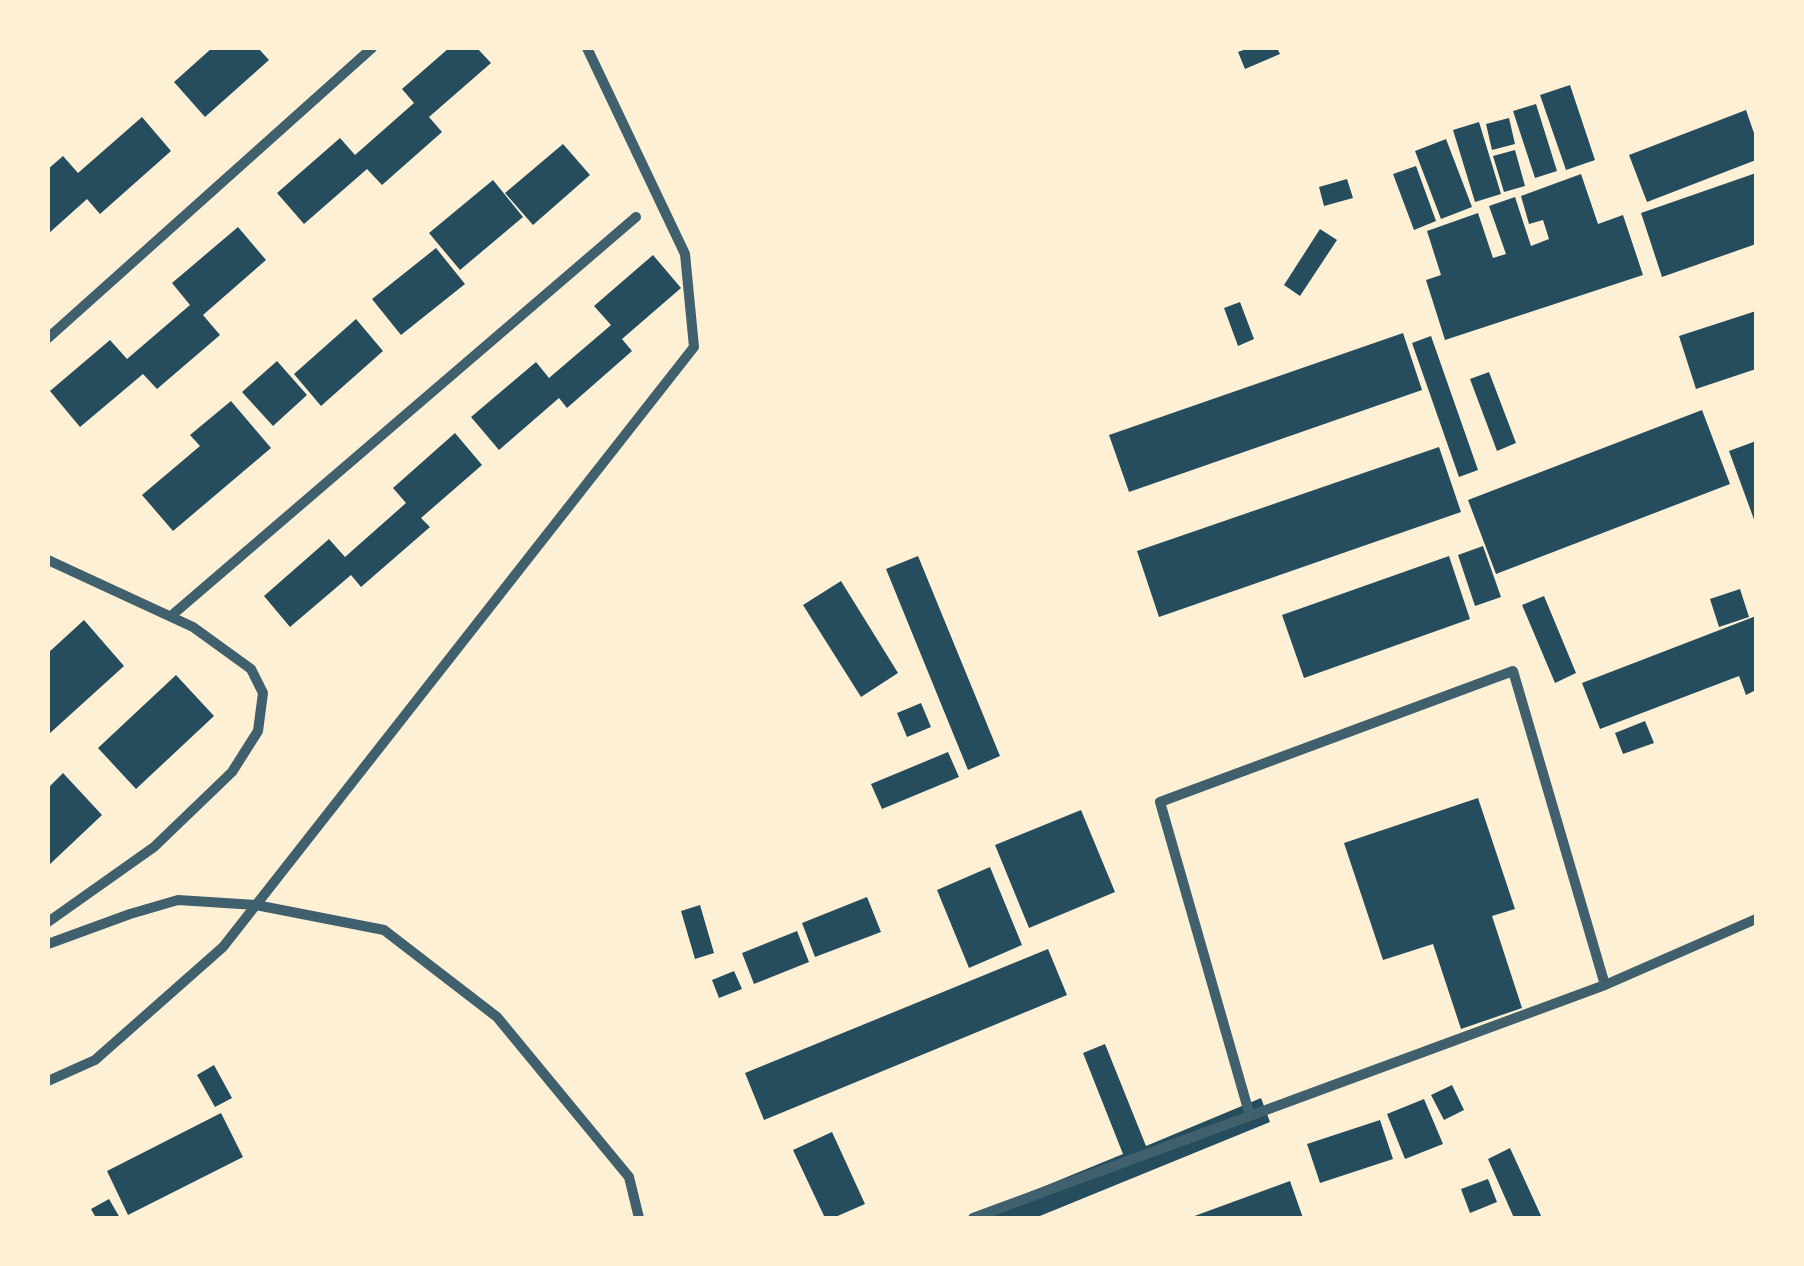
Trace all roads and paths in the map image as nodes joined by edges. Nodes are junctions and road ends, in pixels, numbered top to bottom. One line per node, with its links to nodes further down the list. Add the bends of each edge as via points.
1 (372, 48): 4 (street)
2 (587, 48): 7 (street, via 686,254 694,347)
3 (636, 218): 6 (street)
4 (48, 338)
5 (48, 560): 6 (street)
6 (170, 616): 9 (street, via 251,669 263,693 258,731 232,772 154,846)
7 (256, 905): 10 (street, via 178,900); 12 (street, via 224,946 95,1060); 14 (street, via 384,930 497,1017 630,1177)
8 (1756, 919): 11 (street)
9 (48, 922)
10 (48, 944)
11 (1605, 985): 13 (street); 13 (street, via 1512,672 1160,802)
12 (48, 1081)
13 (1250, 1116): 15 (street)
14 (639, 1218)
15 (973, 1218)

